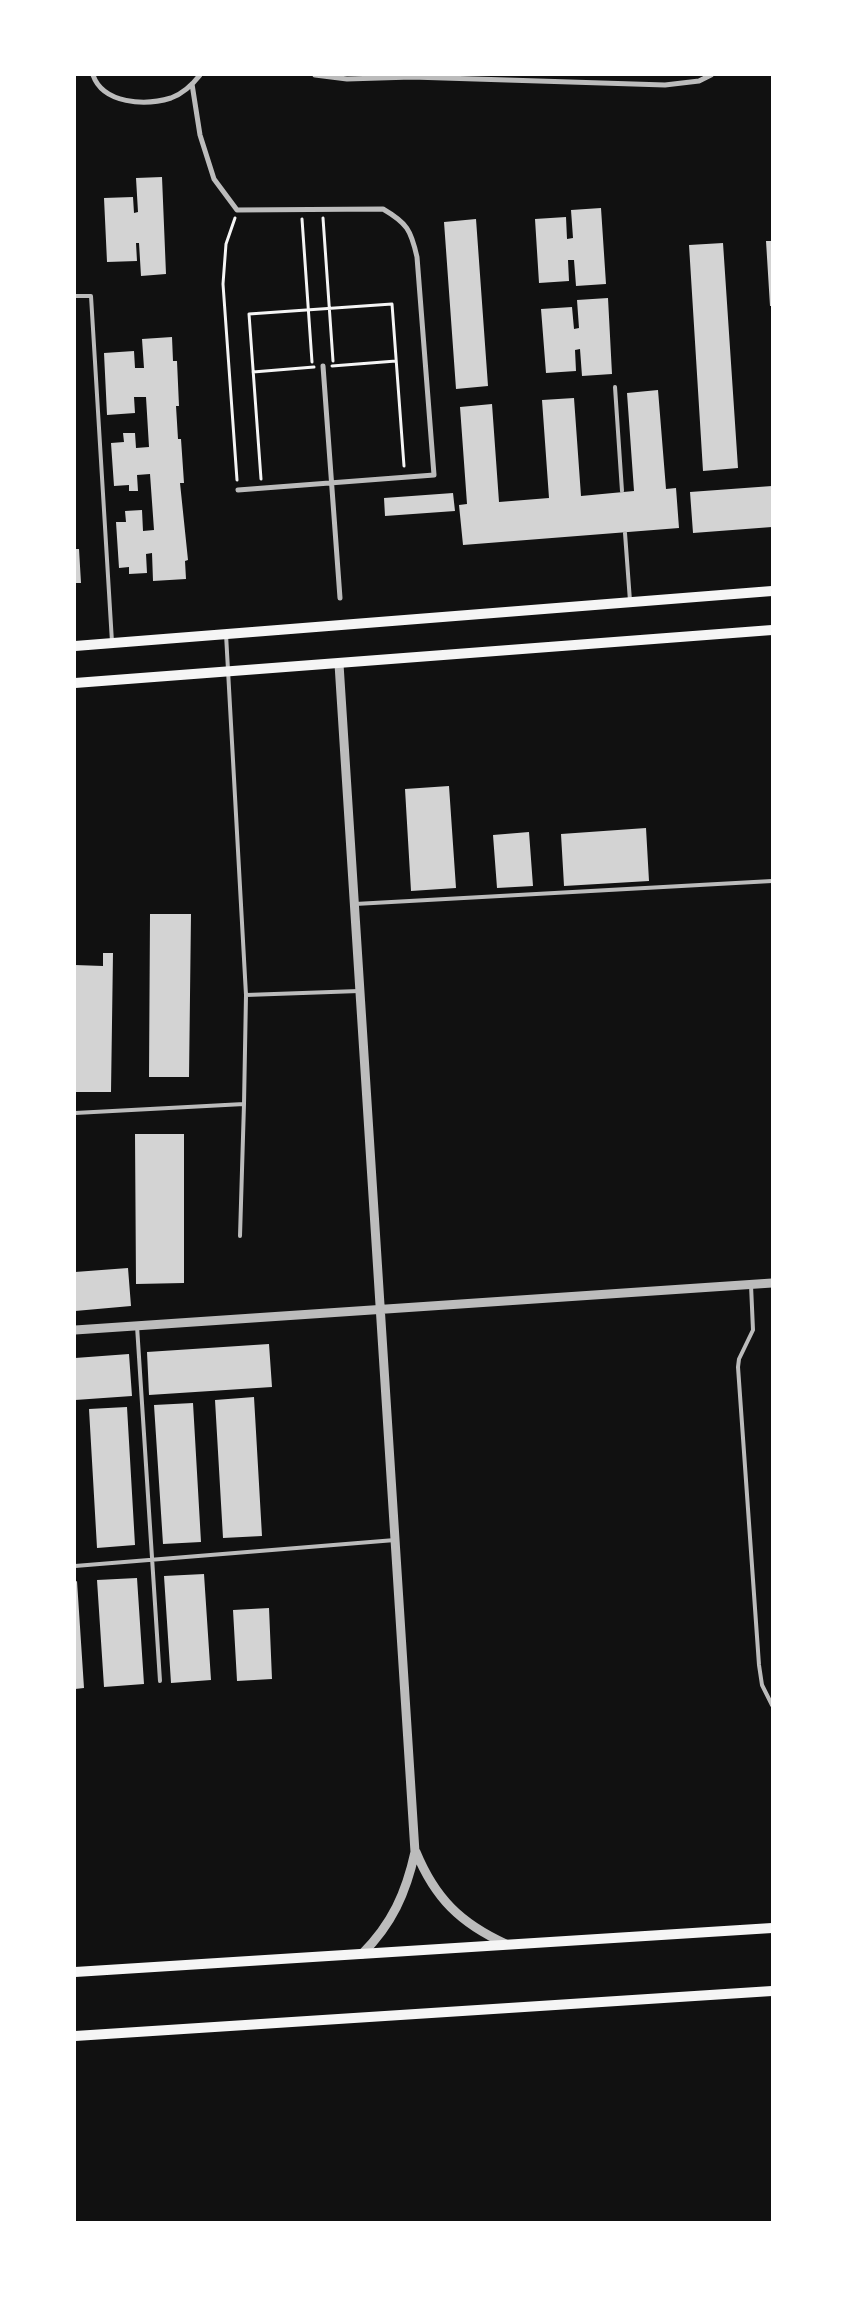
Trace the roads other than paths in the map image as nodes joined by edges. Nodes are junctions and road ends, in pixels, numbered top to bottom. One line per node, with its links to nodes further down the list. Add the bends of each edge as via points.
1 (93, 75): 5 (street, via 96,83 117,99 142,102 172,98)
2 (200, 75): 5 (street)
3 (315, 75): 4 (street, via 347,79 665,85 699,81)
4 (711, 75)
5 (192, 84): 9 (street, via 214,179 237,210 383,209 401,219 412,235 434,475)
6 (75, 296): 18 (lane, via 91,296)
7 (323, 366): 9 (street)
8 (615, 387): 11 (lane)
9 (332, 483): 10 (street); 14 (street)
10 (238, 490)
11 (622, 491)
12 (625, 533): 15 (lane)
13 (772, 591): 15 (main road)
14 (340, 598)
15 (630, 602): 17 (main road)
16 (772, 630): 20 (main road)
17 (226, 634): 18 (main road); 21 (lane)
18 (112, 643): 19 (main road)
19 (75, 646)
20 (339, 664): 21 (main road); 24 (street)
21 (228, 672): 22 (main road); 26 (lane)
22 (75, 683)
23 (772, 881): 24 (lane)
24 (354, 904): 25 (street)
25 (360, 991): 26 (lane); 32 (street)
26 (246, 995): 27 (lane)
27 (244, 1104): 28 (lane); 29 (lane)
28 (75, 1113)
29 (240, 1236)
30 (772, 1283): 31 (street)
31 (751, 1284): 32 (street); 39 (lane, via 753,1330 738,1367 759,1665 762,1685)
32 (379, 1309): 33 (street); 35 (street)
33 (137, 1326): 34 (street); 36 (lane)
34 (75, 1330)
35 (396, 1540): 36 (lane); 40 (street)
36 (152, 1560): 37 (lane); 38 (lane)
37 (75, 1566)
38 (160, 1681)
39 (772, 1705)
40 (416, 1852): 42 (street, via 426,1878 441,1899 481,1933); 43 (street, via 401,1902)
41 (772, 1928): 42 (main road)
42 (508, 1946): 43 (main road)
43 (362, 1954): 44 (main road)
44 (75, 1972)
45 (772, 1991): 46 (main road)
46 (75, 2036)

